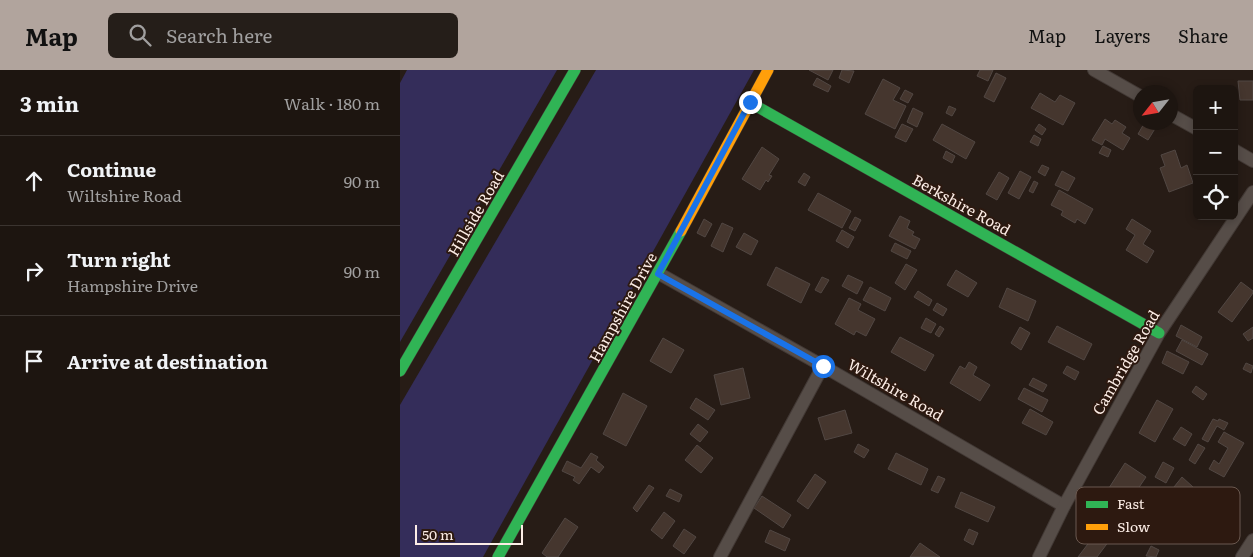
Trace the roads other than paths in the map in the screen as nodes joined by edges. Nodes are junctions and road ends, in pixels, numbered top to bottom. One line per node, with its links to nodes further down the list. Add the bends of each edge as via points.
1 (575, 70): 14 (street, Hillside Road)
2 (768, 70): 5 (street, Hampshire Drive)
3 (1094, 70): 4 (street)
4 (1133, 92)
5 (750, 102): 11 (street, Hampshire Drive); 12 (street, Berkshire Road)
6 (1178, 118): 7 (street)
7 (1193, 127)
8 (1238, 152): 9 (street)
9 (1253, 161)
10 (1253, 192): 12 (street, Cambridge Road)
11 (658, 274): 13 (street, Wiltshire Road); 17 (street, Hampshire Drive)
12 (1159, 333): 15 (street, Cambridge Road)
13 (823, 366): 15 (street, Wiltshire Road); 18 (street)
14 (400, 371)
15 (1064, 506): 19 (street, Cambridge Road)
16 (1253, 540): 20 (street)
17 (498, 557)
18 (720, 557)
19 (1039, 557)
20 (1242, 557)

